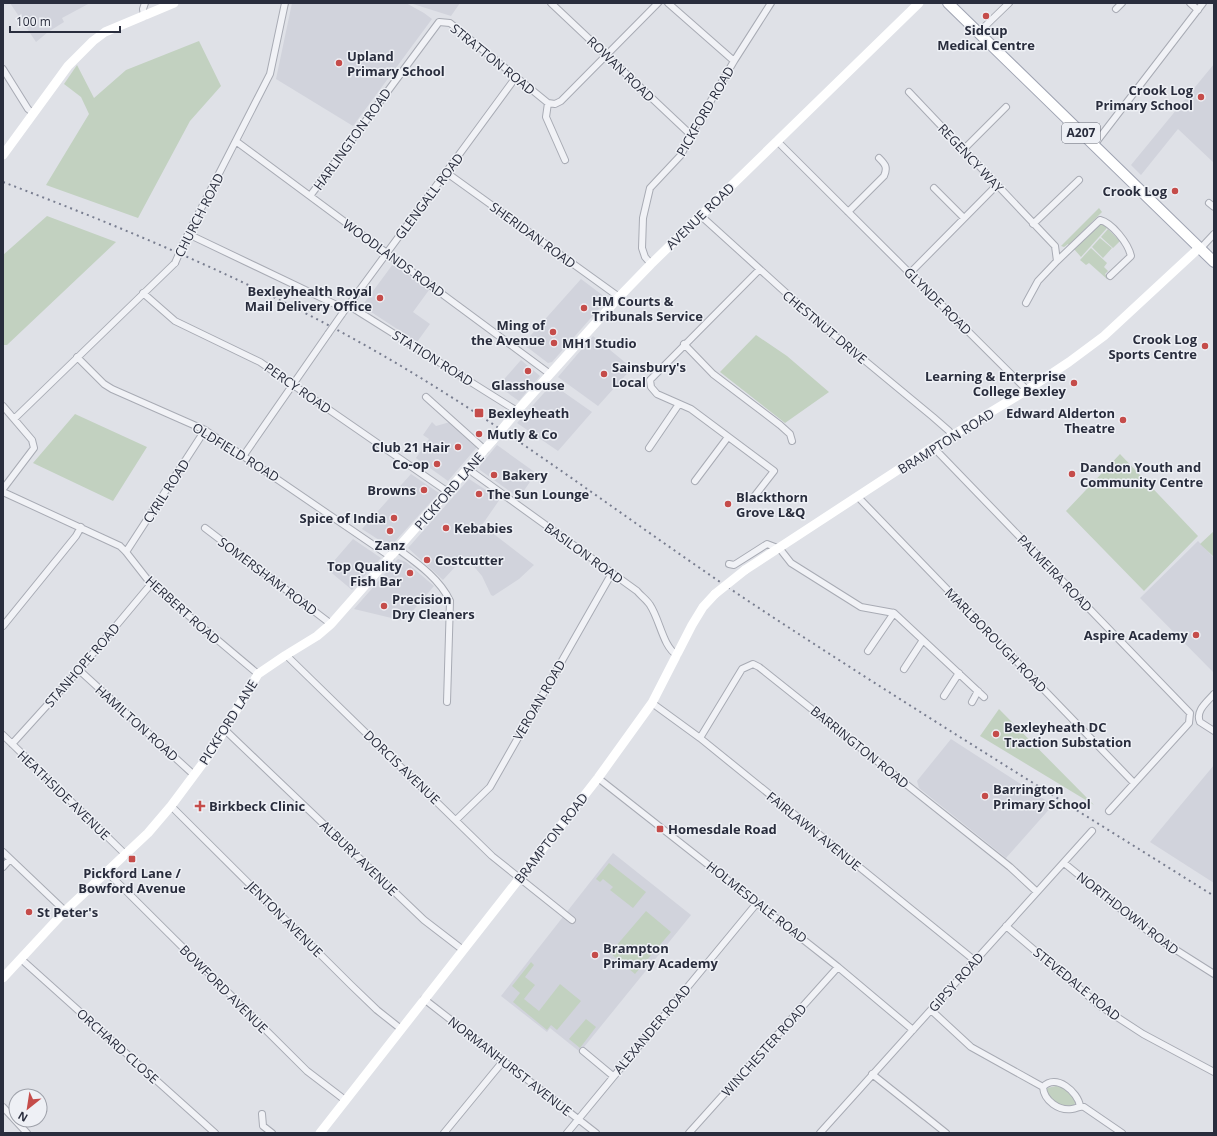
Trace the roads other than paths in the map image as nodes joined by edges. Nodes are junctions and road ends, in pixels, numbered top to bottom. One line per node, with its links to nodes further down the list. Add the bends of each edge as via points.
1 (145, 3): 16 (street)
2 (174, 3): 16 (street)
3 (285, 3): 29 (street, CHURCH ROAD, via 270,74)
4 (551, 3): 19 (street, ROWAN ROAD)
5 (658, 3): 19 (street)
6 (668, 3): 20 (street)
7 (772, 3): 20 (street, PICKFORD ROAD)
8 (918, 3): 28 (street, AVENUE ROAD)
9 (948, 3): 18 (main road, A207)
10 (1009, 3): 18 (street)
11 (1122, 3): 14 (street)
12 (1190, 3): 15 (street)
13 (1203, 3): 15 (street)
14 (1116, 9)
15 (1198, 10): 30 (street)
16 (144, 16): 26 (street, via 104,32 93,41 68,66)
17 (436, 24): 22 (street, STRATTON ROAD, via 443,21 450,23); 39 (street, HARLINGTON ROAD)
18 (978, 33): 30 (main road, A207)
19 (606, 55): 24 (street, via 561,101); 27 (street, ROWAN ROAD)
20 (734, 61): 27 (street, PICKFORD ROAD)
21 (3, 69): 26 (street)
22 (516, 77): 24 (street, STRATTON ROAD); 35 (street, GLENGALL ROAD)
23 (909, 92): 31 (street, REGENCY WAY)
24 (548, 104): 34 (street, via 546,117)
25 (1006, 107): 31 (street)
26 (33, 113): 32 (street)
27 (690, 135): 50 (street, PICKFORD ROAD, via 681,155 650,188 642,218 642,248)
28 (777, 141): 40 (street, GLYNDE ROAD); 41 (street, AVENUE ROAD)
29 (237, 142): 39 (street, WOODLANDS ROAD); 45 (street, CHURCH ROAD)
30 (1094, 145): 46 (main road, A207)
31 (963, 150): 37 (street, REGENCY WAY)
32 (3, 155)
33 (879, 158): 40 (street, via 886,165 887,171)
34 (565, 160)
35 (447, 173): 47 (street, GLENGALL ROAD); 55 (street, SHERIDAN ROAD)
36 (1079, 180): 43 (street)
37 (996, 186): 42 (street); 43 (street, REGENCY WAY)
38 (934, 188): 42 (street)
39 (310, 196): 47 (street, WOODLANDS ROAD)
40 (848, 212): 52 (street, GLYNDE ROAD)
41 (700, 215): 50 (street, AVENUE ROAD); 51 (street, CHESTNUT DRIVE)
42 (964, 218): 52 (street)
43 (1033, 224): 48 (street, REGENCY WAY, via 1055,246)
44 (1214, 234): 46 (street)
45 (187, 236): 54 (street, CHURCH ROAD, bridge, via 176,263); 57 (street, STATION ROAD)
46 (1200, 249): 49 (main road, A207); 62 (street, BRAMPTON ROAD, via 1104,336)
47 (386, 252): 57 (street, GLENGALL ROAD); 60 (street, WOODLANDS ROAD)
48 (1057, 261): 53 (street, via 1100,220 1106,221 1129,248 1131,256); 56 (street, via 1038,281)
49 (1214, 262)
50 (651, 264): 55 (street, AVENUE ROAD)
51 (759, 270): 58 (street); 69 (street, CHESTNUT DRIVE)
52 (910, 273): 62 (street, GLYNDE ROAD)
53 (1110, 276)
54 (144, 293): 59 (street, CHURCH ROAD); 61 (street, PERCY ROAD, via 175,321 260,362)
55 (619, 297): 60 (street, AVENUE ROAD)
56 (1026, 303)
57 (345, 310): 61 (street, GLENGALL ROAD, bridge); 66 (street, STATION ROAD)
58 (684, 344): 64 (street, via 650,380 651,387 657,394); 72 (street, via 714,374 780,425 790,434)
59 (77, 357): 67 (street, CHURCH ROAD); 68 (street, OLDFIELD ROAD, via 112,389)
60 (550, 374): 66 (street, AVENUE ROAD)
61 (293, 384): 76 (street, GLENGALL ROAD); 80 (street, PERCY ROAD)
62 (1027, 390): 69 (street, BRAMPTON ROAD)
63 (426, 397): 75 (street)
64 (680, 404): 70 (street, via 692,409); 74 (street)
65 (3, 406): 67 (street)
66 (517, 411): 71 (street, AVENUE ROAD, bridge)
67 (14, 419): 79 (street, via 32,440 34,448)
68 (205, 430): 76 (street, OLDFIELD ROAD); 87 (street, CYRIL ROAD)
69 (952, 436): 73 (street, BRAMPTON ROAD)
70 (728, 437): 78 (street); 81 (street, via 774,471)
71 (493, 440): 75 (street, PICKFORD LANE)
72 (792, 441)
73 (933, 447): 82 (street, BRAMPTON ROAD); 117 (street, PALMEIRA ROAD, via 1188,710 1191,718 1189,723)
74 (649, 448)
75 (485, 450): 77 (street, PICKFORD LANE)
76 (244, 455): 88 (street, OLDFIELD ROAD)
77 (468, 470): 80 (street, PICKFORD LANE); 90 (street, BASILON ROAD)
78 (695, 481)
79 (3, 490): 83 (street, HERBERT ROAD)
80 (448, 492): 85 (street, PICKFORD LANE)
81 (754, 498)
82 (858, 498): 86 (street, BRAMPTON ROAD); 117 (street, MARLBOROUGH ROAD)
83 (81, 527): 87 (street, HERBERT ROAD, via 120,546); 94 (street)
84 (206, 528): 93 (street, SOMERSHAM ROAD)
85 (398, 548): 88 (street, PICKFORD LANE); 107 (street, via 441,585 450,601)
86 (780, 549): 89 (street, via 767,544 734,565); 92 (street, via 791,563 861,607); 98 (street, BRAMPTON ROAD, bridge, via 745,570 703,607)
87 (126, 552): 91 (street, HERBERT ROAD)
88 (391, 557): 93 (street, PICKFORD LANE)
89 (729, 564)
90 (612, 573): 98 (street, BASILON ROAD, via 637,591 650,605 662,629 667,647); 120 (street, VEROAN ROAD, via 490,787)
91 (151, 584): 99 (street, STANHOPE ROAD); 102 (street, HERBERT ROAD)
92 (894, 613): 95 (street); 96 (street)
93 (331, 624): 97 (street, PICKFORD LANE)
94 (3, 626)
95 (923, 640): 100 (street); 101 (street)
96 (868, 651)
97 (286, 655): 102 (street, PICKFORD LANE); 120 (street, DORCIS AVENUE)
98 (677, 655): 109 (street, BRAMPTON ROAD)
99 (79, 670): 114 (street, STANHOPE ROAD); 115 (street, HAMILTON ROAD)
100 (904, 670)
101 (959, 673): 103 (street); 105 (street)
102 (258, 674): 110 (street, PICKFORD LANE)
103 (978, 691): 106 (street); 108 (street)
104 (1214, 694): 111 (street, via 1200,709 1198,717 1200,722)
105 (944, 696)
106 (984, 697)
107 (447, 702)
108 (972, 702)
109 (652, 703): 113 (street, FAIRLAWN AVENUE); 116 (street, BRAMPTON ROAD)
110 (224, 729): 115 (street, PICKFORD LANE); 134 (street, ALBURY AVENUE, via 424,920)
111 (1214, 731)
112 (3, 735): 114 (street, HEATHSIDE AVENUE)
113 (700, 738): 129 (street, BARRINGTON ROAD, via 742,669 753,664 760,667 1010,867); 136 (street, FAIRLAWN AVENUE)
114 (12, 744): 123 (street, HEATHSIDE AVENUE)
115 (194, 775): 118 (street, PICKFORD LANE)
116 (598, 778): 128 (street, BRAMPTON ROAD); 130 (street, HOLMESDALE ROAD)
117 (1134, 783): 119 (street)
118 (171, 806): 123 (street, PICKFORD LANE); 142 (street, JENTON AVENUE, via 350,985)
119 (1109, 811)
120 (456, 820): 128 (street, DORCIS AVENUE, via 492,856)
121 (1092, 831): 125 (street, GIPSY ROAD)
122 (3, 852): 124 (street)
123 (126, 855): 127 (street, PICKFORD LANE)
124 (10, 859): 126 (street); 131 (street)
125 (1064, 863): 129 (street, GIPSY ROAD); 138 (street, NORTHDOWN ROAD, via 1154,936)
126 (3, 867)
127 (107, 872): 131 (street, PICKFORD LANE); 150 (street, BOWFORD AVENUE, via 307,1071)
128 (520, 878): 132 (street, DORCIS AVENUE); 134 (street, BRAMPTON ROAD)
129 (1037, 892): 133 (street, GIPSY ROAD)
130 (757, 903): 137 (street, HOLMESDALE ROAD); 148 (street, ALEXANDER ROAD)
131 (65, 911): 135 (street, PICKFORD LANE)
132 (572, 920)
133 (1006, 926): 136 (street, GIPSY ROAD); 146 (street, STEVEDALE ROAD, via 1100,1006 1143,1034)
134 (463, 950): 140 (street, BRAMPTON ROAD)
135 (21, 959): 139 (street, PICKFORD LANE); 156 (street, ORCHARD CLOSE)
136 (974, 960): 141 (street, GIPSY ROAD)
137 (838, 967): 143 (street, HOLMESDALE ROAD); 162 (street, WINCHESTER ROAD)
138 (1214, 974)
139 (3, 978)
140 (424, 999): 142 (street, BRAMPTON ROAD); 145 (street, NORMANHURST AVENUE)
141 (931, 1010): 143 (street, GIPSY ROAD); 149 (street, via 971,1047)
142 (401, 1029): 150 (street, BRAMPTON ROAD)
143 (913, 1030): 147 (street, GIPSY ROAD)
144 (583, 1051): 148 (street)
145 (504, 1060): 154 (street, NORMANHURST AVENUE); 159 (street)
146 (1214, 1072)
147 (872, 1074): 163 (street, GIPSY ROAD); 164 (street)
148 (613, 1076): 154 (street, ALEXANDER ROAD)
149 (1042, 1087): 151 (street, via 1055,1106 1072,1109); 151 (street, via 1048,1083 1063,1084 1079,1099)
150 (345, 1100): 158 (street, BRAMPTON ROAD)
151 (1080, 1106): 165 (street)
152 (3, 1108): 155 (street)
153 (262, 1114): 157 (street, via 263,1126)
154 (578, 1119): 160 (street, ALEXANDER ROAD); 161 (street, NORMANHURST AVENUE)
155 (27, 1133)
156 (215, 1133)
157 (272, 1133)
158 (320, 1133)
159 (444, 1133)
160 (567, 1133)
161 (596, 1133)
162 (689, 1133)
163 (820, 1133)
164 (946, 1133)
165 (1122, 1133)

